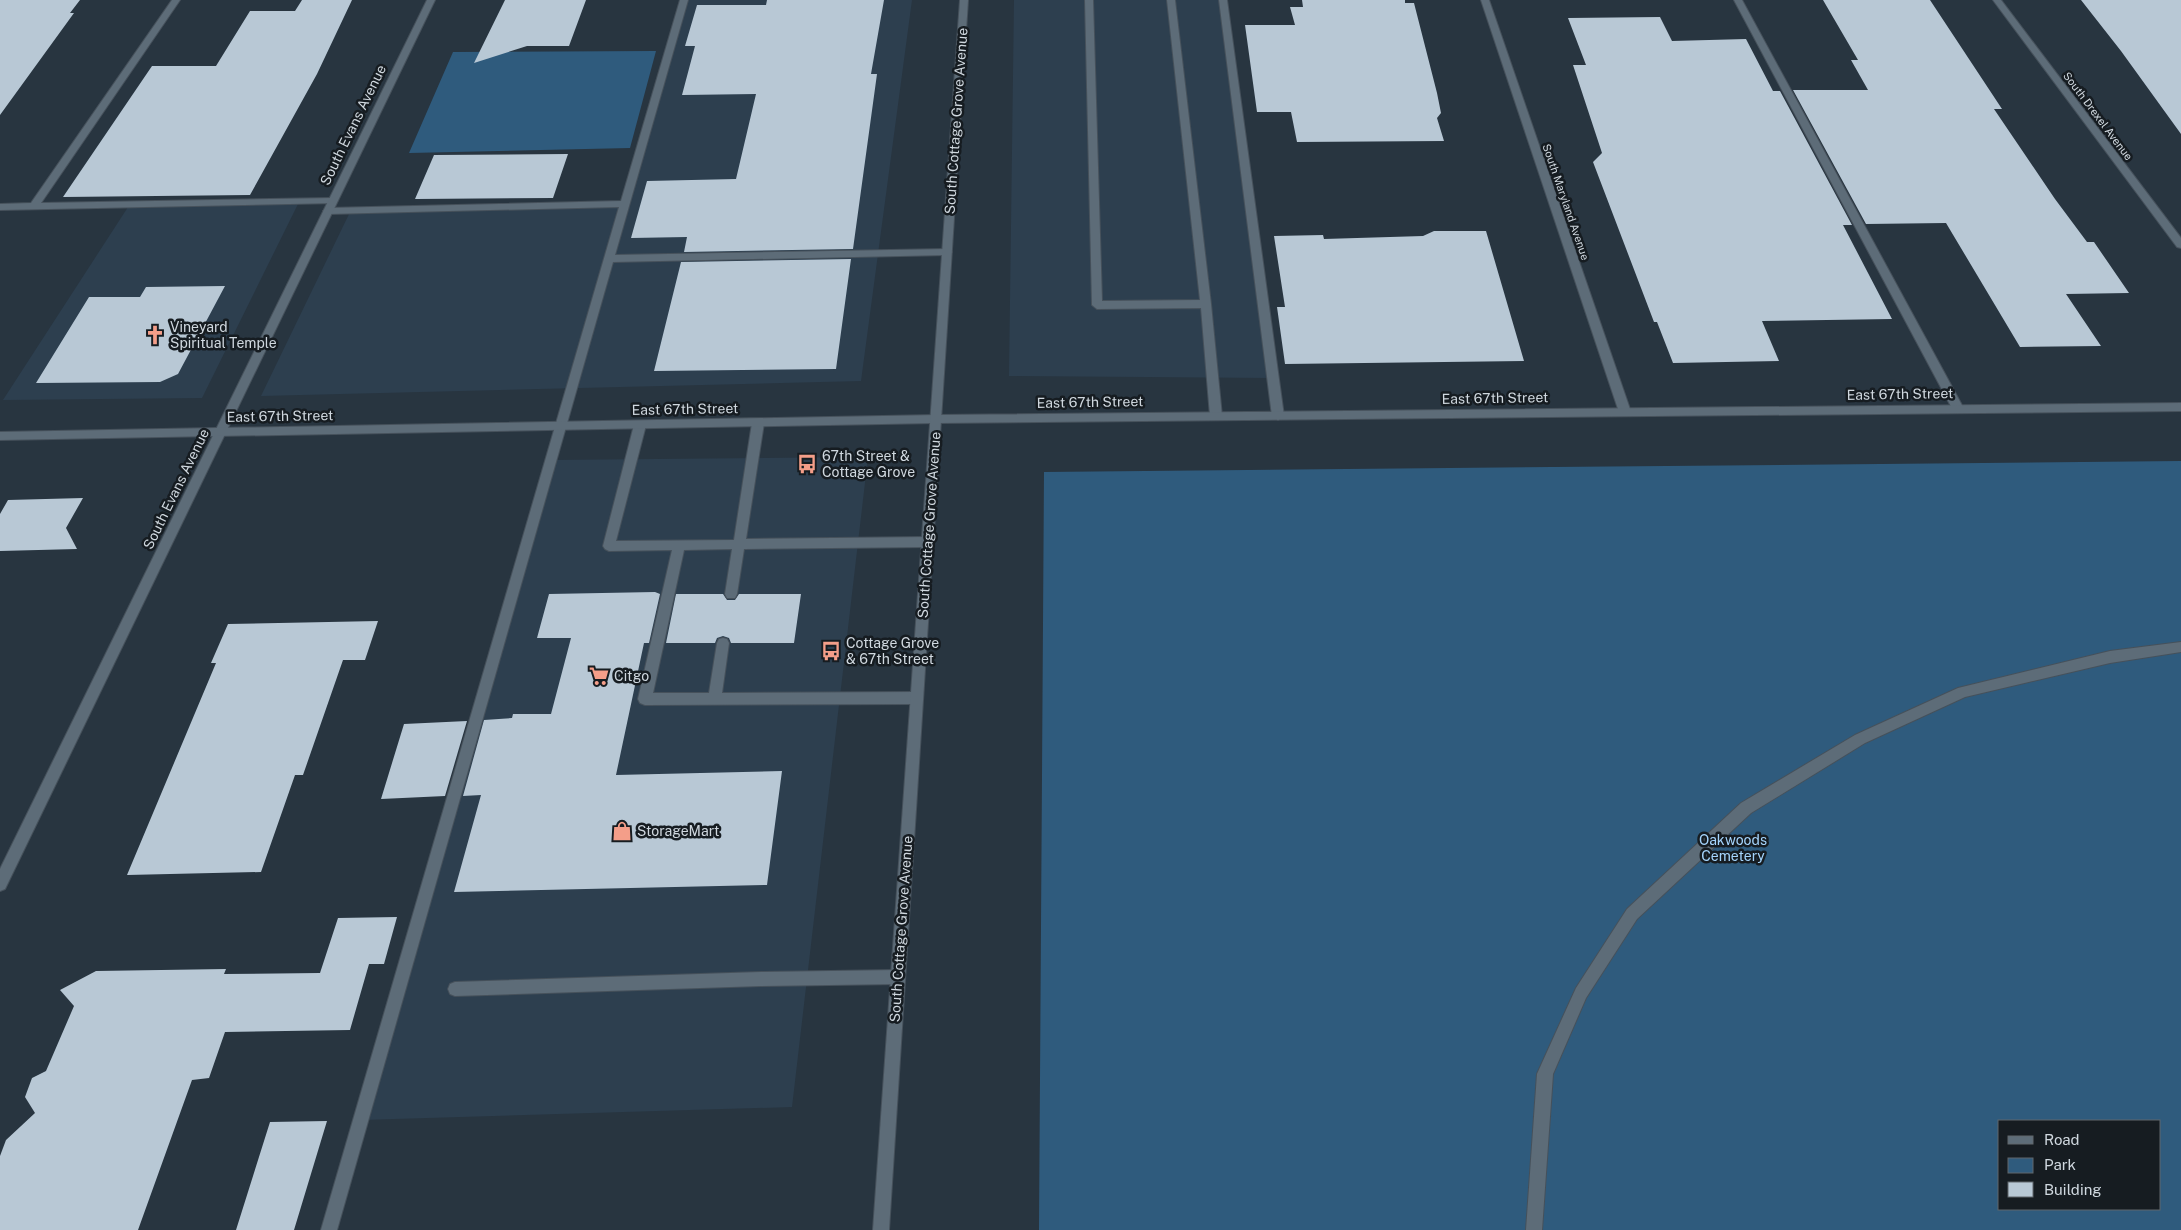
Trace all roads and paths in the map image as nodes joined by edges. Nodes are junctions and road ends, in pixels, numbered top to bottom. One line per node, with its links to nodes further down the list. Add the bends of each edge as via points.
1 (176, 0): 13 (street)
2 (431, 0): 11 (street, South Evans Avenue)
3 (684, 0): 12 (street)
4 (964, 0): 17 (street, South Cottage Grove Avenue)
5 (1089, 0): 19 (street, via 1097,305)
6 (1171, 0): 19 (street)
7 (1223, 0): 24 (street)
8 (1484, 0): 22 (street, South Maryland Avenue)
9 (1738, 0): 21 (street)
10 (1998, 0): 16 (street, South Drexel Avenue)
11 (333, 201): 13 (street); 15 (street, South Evans Avenue)
12 (625, 204): 15 (street); 18 (street)
13 (34, 206): 14 (street)
14 (0, 207)
15 (328, 211): 29 (street, South Evans Avenue)
16 (2181, 245)
17 (947, 252): 18 (street); 25 (street, South Cottage Grove Avenue)
18 (609, 259): 28 (street)
19 (1206, 304): 23 (street)
20 (2181, 407): 21 (street, East 67th Street)
21 (1958, 409): 22 (street, East 67th Street)
22 (1624, 412): 24 (street, East 67th Street)
23 (1216, 416): 24 (street, East 67th Street); 25 (street, East 67th Street)
24 (1278, 416)
25 (936, 419): 26 (street, East 67th Street); 31 (street, South Cottage Grove Avenue)
26 (758, 422): 27 (street, East 67th Street); 33 (street)
27 (640, 425): 28 (street, East 67th Street); 32 (street, via 609,546)
28 (561, 426): 29 (street, East 67th Street); 42 (street)
29 (220, 432): 30 (street, East 67th Street); 39 (street, South Evans Avenue)
30 (0, 436)
31 (927, 542): 33 (street); 37 (street, South Cottage Grove Avenue)
32 (679, 545): 33 (street); 38 (street, via 645,699)
33 (739, 545): 34 (street)
34 (731, 594)
35 (724, 643): 38 (street)
36 (2181, 647): 44 (street, via 2110,657 1963,692 1860,739 1746,808 1632,914 1581,992 1545,1074)
37 (916, 698): 38 (street); 40 (street, South Cottage Grove Avenue)
38 (715, 699)
39 (0, 884)
40 (898, 977): 41 (street); 43 (street, South Cottage Grove Avenue)
41 (455, 989)
42 (329, 1230)
43 (881, 1230)
44 (1534, 1230)

